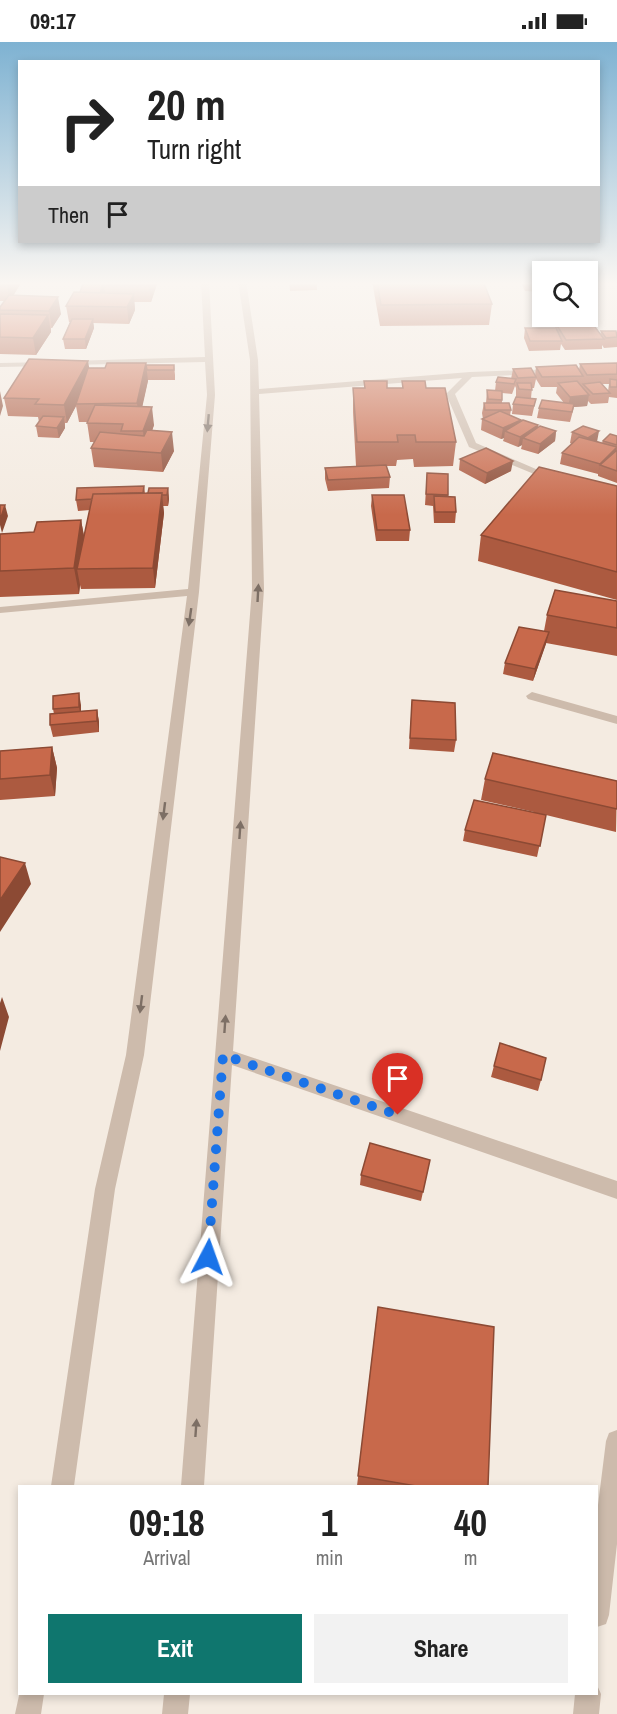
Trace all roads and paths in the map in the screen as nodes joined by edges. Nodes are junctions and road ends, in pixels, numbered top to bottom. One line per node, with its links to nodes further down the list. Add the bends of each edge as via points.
1 (207, 359): 3 (street); 12 (street, one-way to 12, via 211,395)
2 (254, 359): 9 (street)
3 (0, 365)
4 (560, 371): 5 (street)
5 (470, 375): 6 (street); 10 (street)
6 (409, 380): 7 (street); 9 (street)
7 (430, 387)
8 (440, 391): 10 (street)
9 (255, 392): 16 (street, one-way to 9, via 258,589)
10 (450, 394): 11 (street, via 472,445)
11 (566, 483)
12 (193, 592): 13 (street); 19 (street, one-way to 19, via 135,1056 105,1189)
13 (0, 610)
14 (532, 696): 15 (street)
15 (617, 720)
16 (223, 1055): 17 (street); 20 (street, one-way to 16)
17 (617, 1190)
18 (617, 1441): 21 (street)
19 (62, 1485)
20 (192, 1485)
21 (598, 1606)
22 (32, 1695): 25 (street)
23 (177, 1695): 26 (street)
24 (588, 1695): 27 (street)
25 (28, 1714)
26 (175, 1714)
27 (586, 1714)

